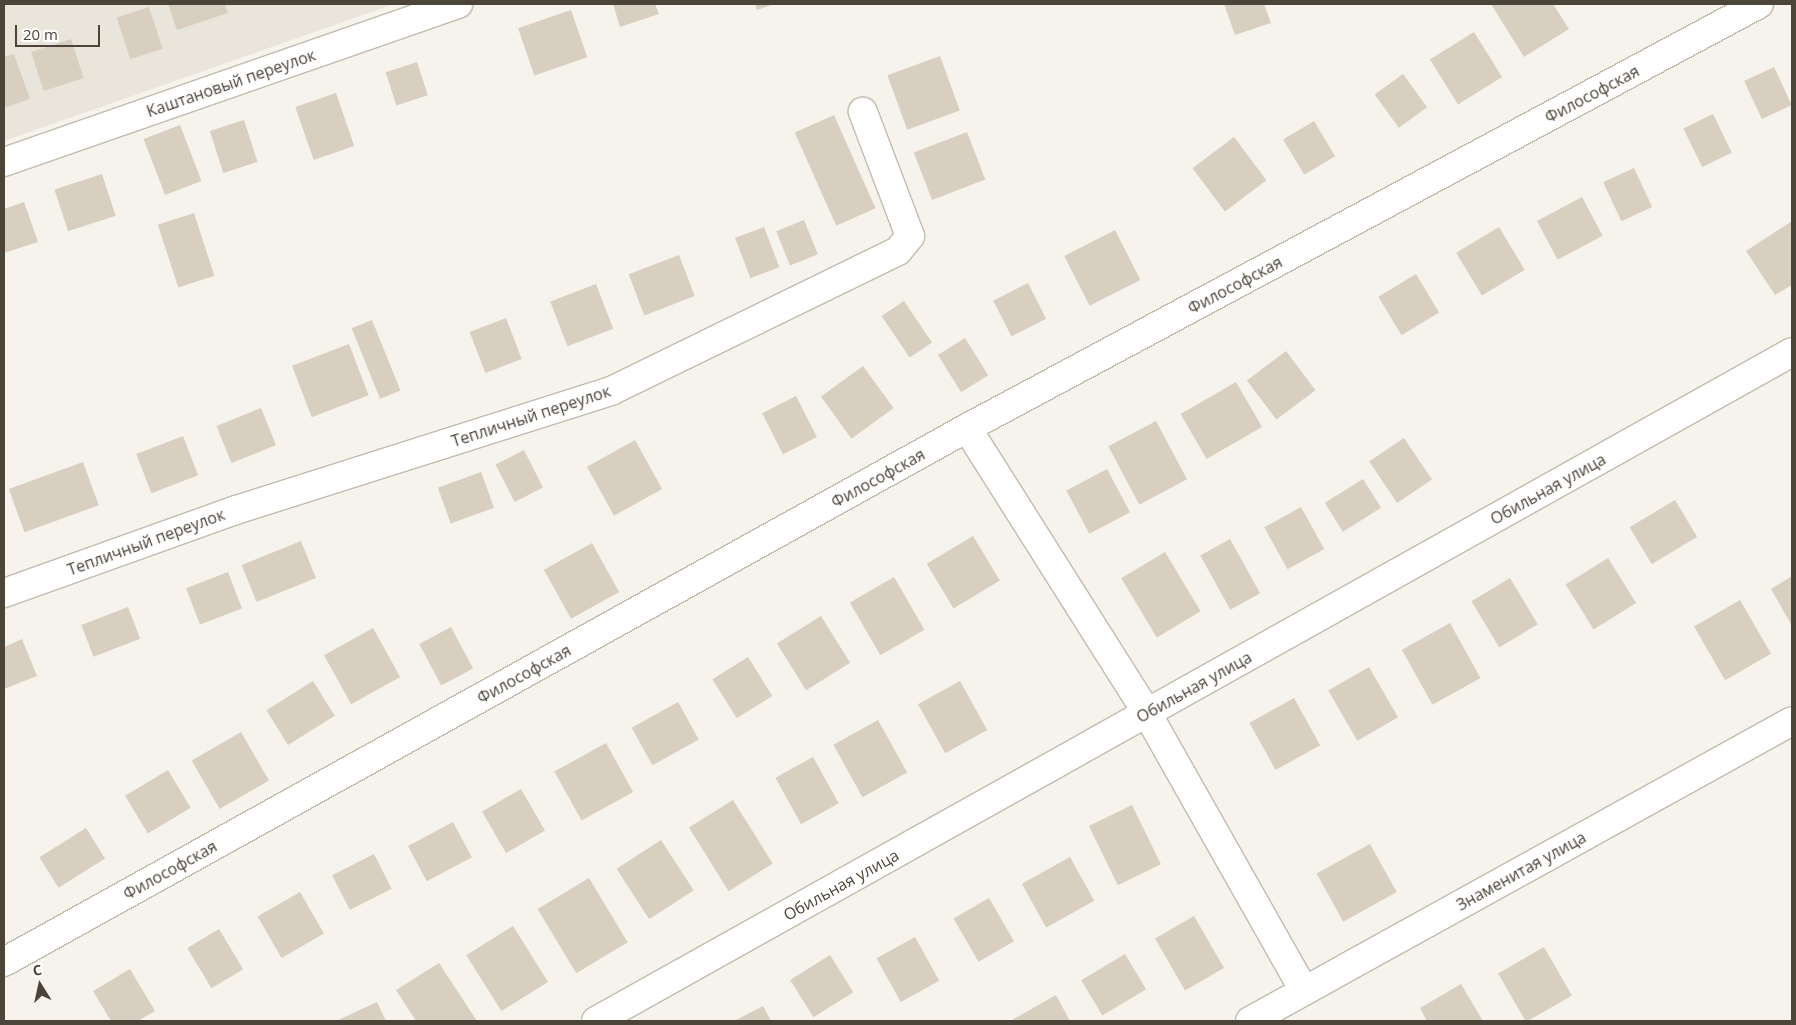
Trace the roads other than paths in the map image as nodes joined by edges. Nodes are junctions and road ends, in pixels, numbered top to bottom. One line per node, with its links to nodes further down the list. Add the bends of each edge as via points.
1 (458, 4): 4 (street, Каштановый переулок)
2 (1759, 4): 6 (street, Философская)
3 (863, 112): 7 (street, Тепличный переулок, via 910,236 898,251 611,391 236,510)
4 (4, 162)
5 (1792, 352): 8 (street, Обильная улица)
6 (967, 428): 8 (street); 10 (street, Философская)
7 (4, 592)
8 (1147, 713): 11 (street); 12 (street, Обильная улица)
9 (1792, 721): 11 (street, Знаменитая улица)
10 (4, 962)
11 (1304, 991): 13 (street, Знаменитая улица)
12 (596, 1021)
13 (1250, 1021)

